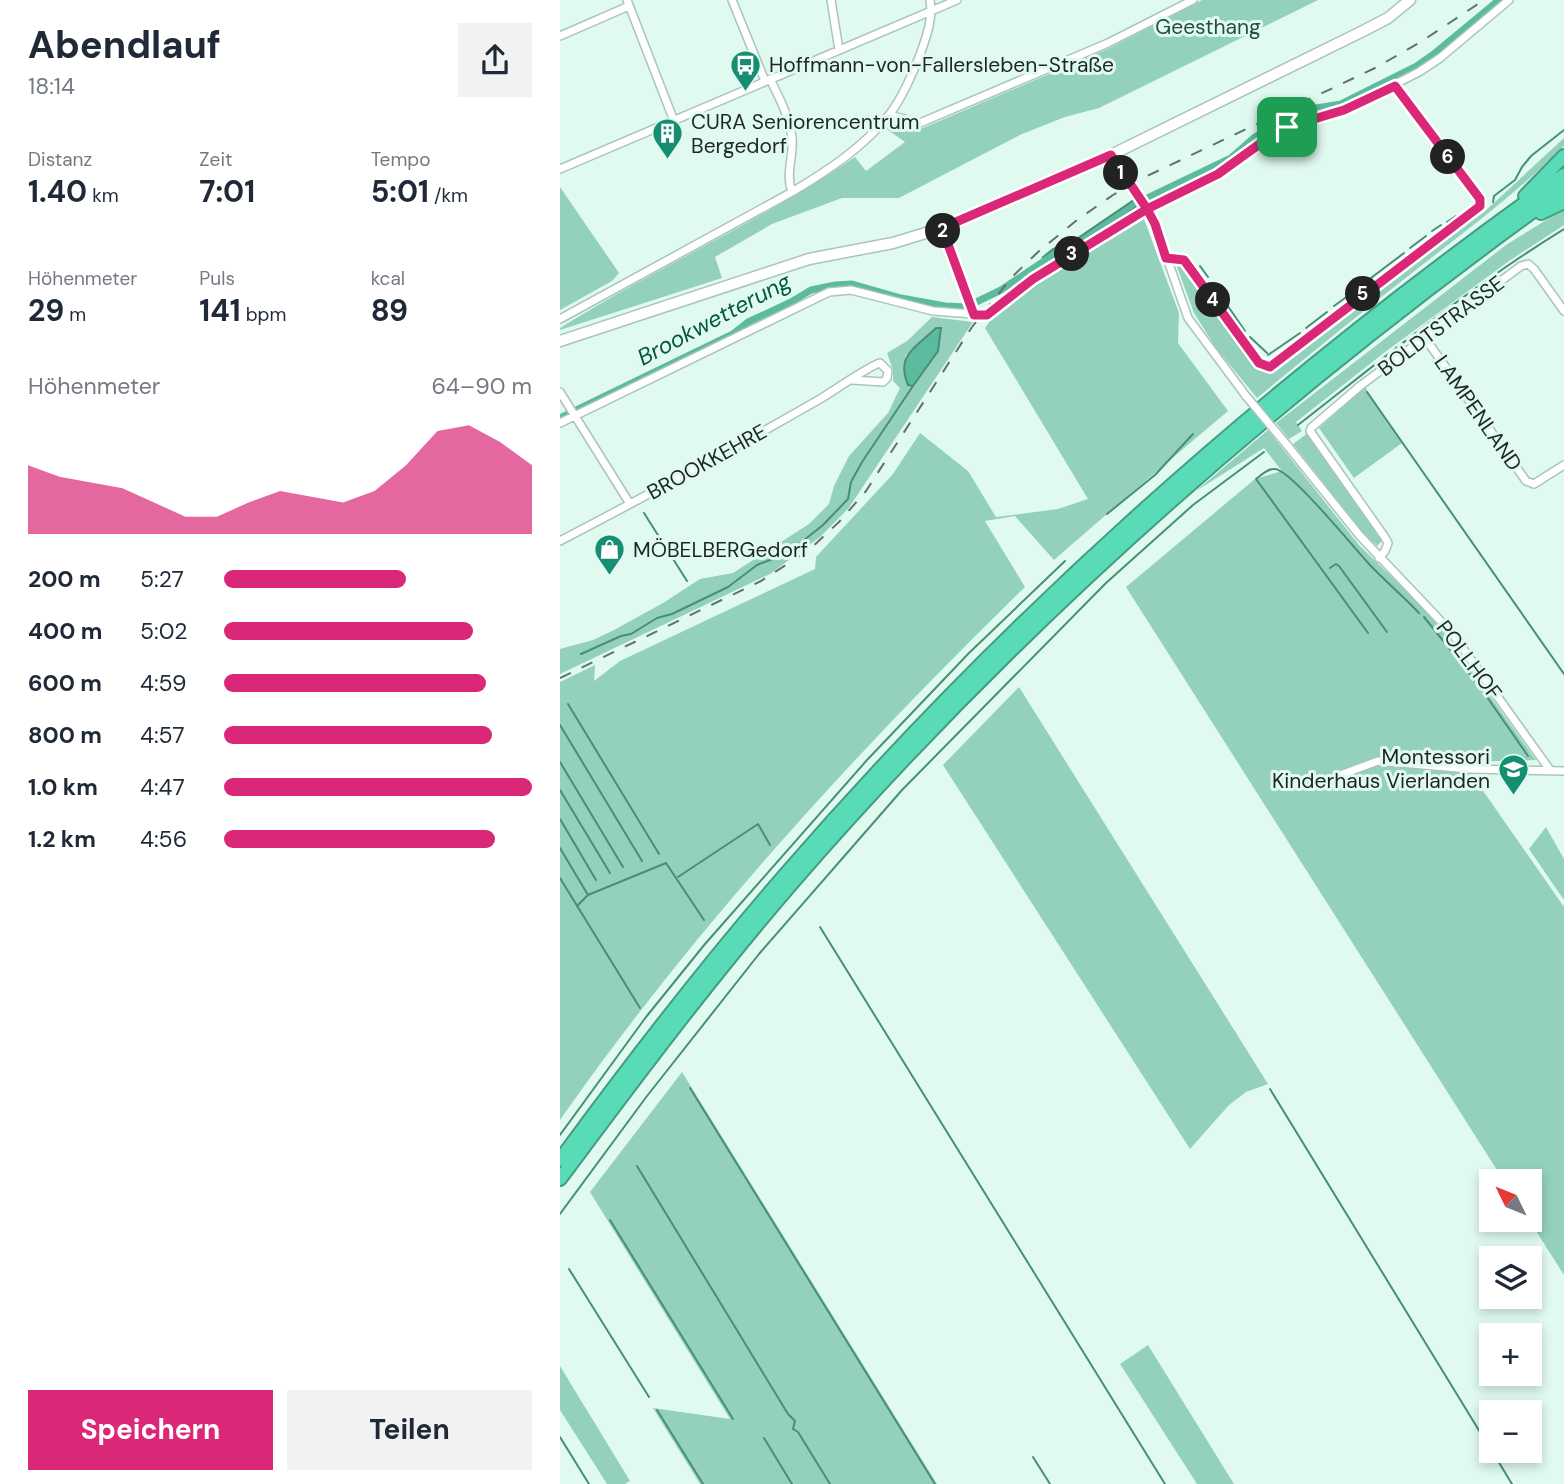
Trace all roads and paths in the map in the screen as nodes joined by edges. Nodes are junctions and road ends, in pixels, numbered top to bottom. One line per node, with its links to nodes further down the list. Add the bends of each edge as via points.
1 (732, 0): 12 (street)
2 (831, 0): 11 (street)
3 (930, 0): 9 (street)
4 (957, 0): 9 (street)
5 (1194, 0): 14 (street, via 1108,43 920,123)
6 (1410, 0): 16 (main road, via 1388,18)
7 (1509, 0): 13 (street, via 1440,58)
8 (628, 3): 10 (street); 15 (street)
9 (932, 11): 11 (street); 14 (street, via 918,59)
10 (560, 36)
11 (839, 50): 12 (street)
12 (768, 80): 15 (street); 21 (street, via 792,135)
13 (1395, 86): 23 (street, via 1344,110 1287,127 1218,174); 26 (street, via 1480,199 1480,206 1270,367 1259,363 1184,260)
14 (889, 115): 21 (street, via 851,152)
15 (674, 121): 18 (street)
16 (1111, 155): 23 (street); 25 (main road)
17 (1564, 156): 24 (highway)
18 (560, 169)
19 (1564, 175): 24 (highway)
20 (1564, 189): 24 (highway)
21 (792, 192): 29 (street)
22 (1564, 202): 24 (highway)
23 (1147, 209): 26 (street); 27 (street, via 1033,279 987,315)
24 (1509, 222): 43 (highway, via 1334,349 1254,414 981,664 777,885 671,1012); 44 (highway, via 1251,432 1108,558 990,672 793,882 681,1019)
25 (942, 228): 27 (street); 31 (main road, via 809,259)
26 (1166, 258): 39 (street, POLLHOF, bridge, via 1188,318)
27 (971, 308): 34 (street, via 933,311 852,290 829,292)
28 (1564, 311): 30 (street, BOLDTSTRASSE, via 1528,264)
29 (560, 319)
30 (1425, 338): 36 (street, LAMPENLAND, via 1526,481 1534,484); 39 (street, BOLDTSTRASSE, via 1360,386 1310,431 1388,543)
31 (560, 341)
32 (852, 380): 32 (street, BROOKKEHRE, via 875,363 888,371 883,382); 37 (street, BROOKKEHRE)
33 (560, 392): 34 (street)
34 (573, 413): 35 (street); 37 (street)
35 (560, 423)
36 (1564, 465)
37 (630, 504): 38 (street, BROOKKEHRE)
38 (560, 541)
39 (1379, 558): 40 (street, POLLHOF, via 1452,633)
40 (1550, 770): 41 (street); 42 (street, via 1378,761)
41 (1564, 771)
42 (1316, 783)
43 (560, 1160)
44 (560, 1179)

